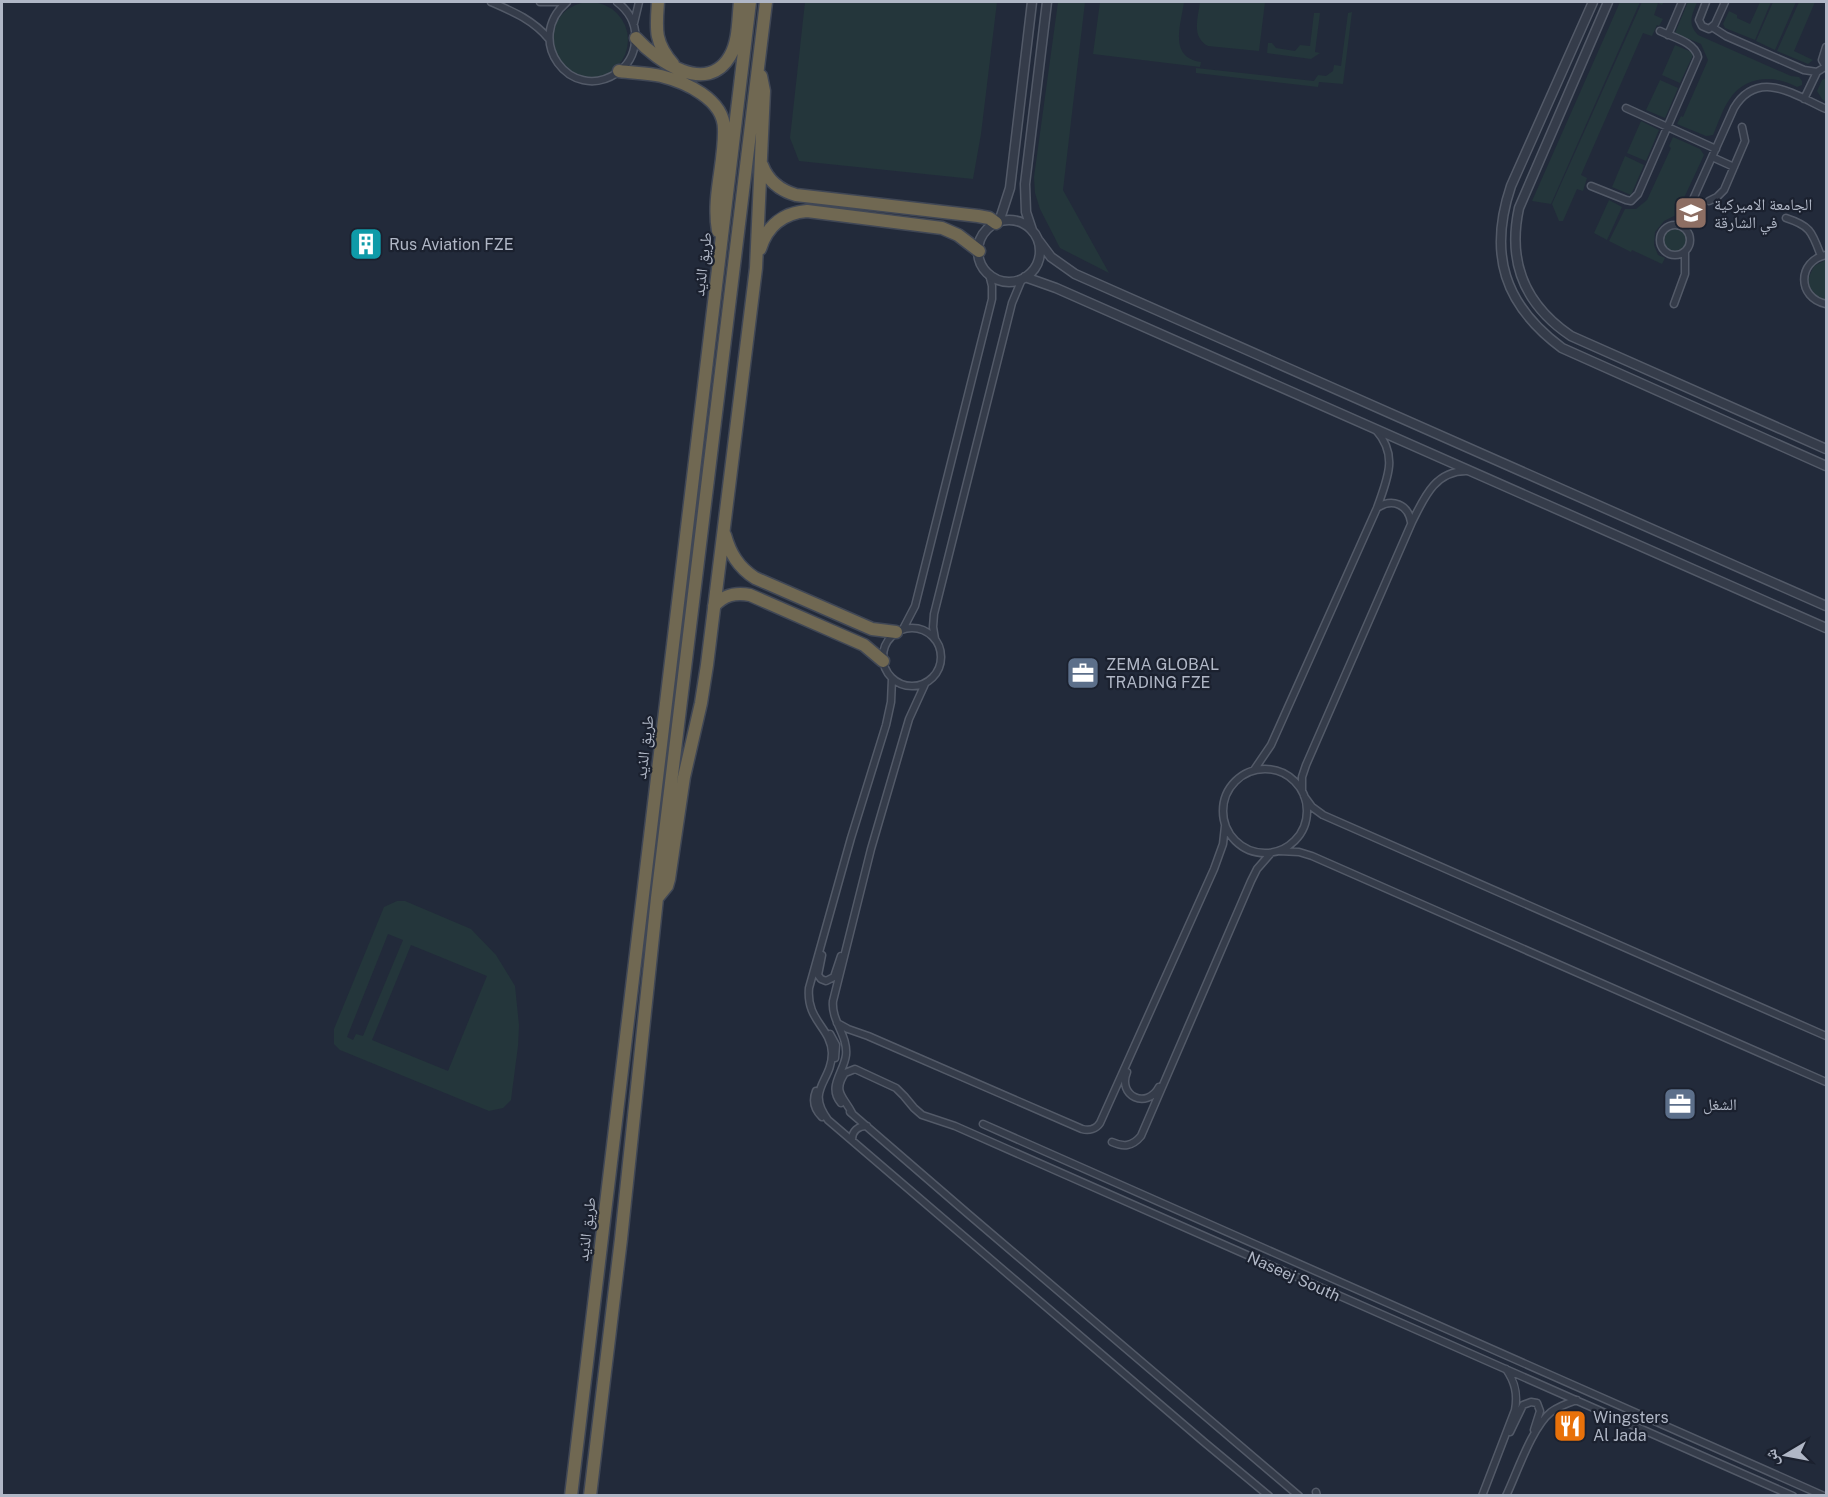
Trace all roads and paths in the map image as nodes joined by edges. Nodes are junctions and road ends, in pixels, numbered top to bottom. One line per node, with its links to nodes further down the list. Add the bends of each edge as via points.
1 (491, 2): 22 (street, via 532,21)
2 (540, 2): 3 (street)
3 (566, 2): 22 (street, via 551,22)
4 (617, 2): 17 (street)
5 (639, 2): 17 (street)
6 (658, 2): 26 (highway, via 656,34 664,54)
7 (740, 2): 26 (highway, via 733,50 725,63 705,74)
8 (750, 2): 45 (highway, طريق الذيد)
9 (766, 2): 24 (highway, طريق الذيد)
10 (1032, 2): 41 (street, via 1010,188)
11 (1047, 2): 43 (street, via 1025,184)
12 (1593, 2): 56 (street, via 1504,208 1501,254 1515,298 1527,318 1562,348)
13 (1608, 2): 55 (street, via 1519,208 1514,245 1531,298 1542,313 1571,336)
14 (1682, 2): 20 (street)
15 (1707, 2): 18 (street, via 1700,23 1705,28)
16 (1725, 2): 18 (street)
17 (634, 24): 21 (street)
18 (1712, 27): 28 (street, via 1804,70)
19 (1660, 32): 20 (street)
20 (1668, 35): 32 (street, via 1692,46 1698,57)
21 (636, 38): 26 (highway, via 656,57); 27 (street, via 631,57)
22 (549, 39): 27 (street, via 555,60 574,77 602,80)
23 (1827, 48): 25 (street, via 1822,60)
24 (758, 67): 35 (highway, via 764,91); 74 (highway, طريق الذيد)
25 (1826, 67): 28 (street)
26 (678, 69)
27 (619, 72): 45 (highway, via 675,81 700,94 720,112 724,130 716,210)
28 (1817, 72): 29 (street)
29 (1804, 99): 31 (street); 34 (street, via 1777,87 1752,90 1738,100)
30 (1626, 108): 32 (street)
31 (1827, 109)
32 (1667, 127): 34 (street); 38 (street, via 1635,198 1622,199)
33 (1742, 127): 37 (street, via 1745,141)
34 (1716, 149): 36 (street)
35 (760, 156): 41 (highway, via 772,182 796,195 978,216); 49 (highway)
36 (1712, 156): 37 (street); 42 (street)
37 (1734, 167): 39 (street, via 1721,194)
38 (1591, 186)
39 (1709, 201)
40 (1786, 218): 48 (street, via 1809,230)
41 (998, 222): 43 (street, via 1020,222); 46 (street, via 982,237)
42 (1681, 226): 47 (street, via 1690,236); 47 (street, via 1666,228 1660,242 1669,254)
43 (1032, 230): 44 (street)
44 (1038, 241): 51 (street, via 1039,259 1034,270); 62 (street, via 1051,257 1075,274)
45 (722, 242): 91 (highway, طريق الذيد)
46 (979, 251): 49 (highway, via 942,228 807,211 787,215 770,228 760,246); 50 (street)
47 (1685, 252): 52 (street, via 1685,273)
48 (1824, 255): 53 (street, via 1809,264 1805,284 1811,297)
49 (756, 268): 60 (highway)
50 (989, 274): 51 (street, via 1005,281); 64 (street, via 992,299 915,606)
51 (1023, 278): 54 (street, via 1066,293); 65 (street, via 1012,303 934,614)
52 (1674, 304)
53 (1827, 304)
54 (1375, 429): 57 (street); 58 (street, via 1390,458)
55 (1827, 449)
56 (1827, 465)
57 (1470, 471): 59 (street, via 1452,473 1435,483); 63 (street)
58 (1377, 508): 59 (street, via 1391,502 1401,505); 69 (street, via 1271,745)
59 (1412, 522): 70 (street, via 1306,765)
60 (724, 530): 61 (highway); 64 (highway, via 736,561 754,578 872,629)
61 (714, 606): 66 (highway, via 730,595 750,595 864,645); 74 (highway, via 669,879)
62 (1827, 606)
63 (1827, 628)
64 (899, 630): 65 (street, via 924,630); 66 (street, via 886,642)
65 (935, 639): 68 (street, via 941,662 936,674)
66 (883, 661): 67 (street)
67 (892, 679): 68 (street, via 908,686); 75 (street, via 889,713)
68 (925, 684): 76 (street, via 909,718)
69 (1254, 770): 70 (street, via 1270,769 1285,774); 71 (street, via 1236,779 1226,794 1222,812)
70 (1303, 794): 72 (street, via 1307,806 1305,825 1295,841); 78 (street, via 1323,815)
71 (1225, 826): 73 (street, via 1239,845 1254,852); 79 (street, via 1218,861)
72 (1279, 851): 73 (street); 81 (street, via 1312,856)
73 (1270, 853): 80 (street, via 1251,881)
74 (657, 898): 92 (highway, طريق الذيد)
75 (822, 942): 76 (street, via 818,973 824,981 834,977); 85 (street, via 808,998 812,1013 827,1035 832,1058 818,1102 828,1120)
76 (845, 951): 77 (street, via 833,1001)
77 (836, 1022): 79 (street, via 1085,1130 1094,1129 1100,1122); 82 (street, via 846,1048 835,1093)
78 (1827, 1036)
79 (1132, 1052): 80 (street, via 1124,1080 1134,1097 1154,1095)
80 (1169, 1071): 86 (street, via 1139,1139 1128,1146)
81 (1827, 1082)
82 (852, 1113): 84 (street); 87 (street, Naseej South, via 839,1087 845,1073 855,1069 896,1088 927,1117 956,1126)
83 (983, 1124): 98 (street)
84 (867, 1126): 85 (street, via 855,1131); 94 (street)
85 (852, 1140): 93 (street)
86 (1112, 1142)
87 (1503, 1366): 88 (street, Naseej South); 89 (street, via 1514,1381 1517,1398)
88 (1577, 1400): 90 (street, via 1552,1411); 97 (street, Naseej South)
89 (1504, 1438): 90 (street, via 1523,1405 1531,1402 1540,1411); 95 (street)
90 (1532, 1440): 96 (street)
91 (571, 1496)
92 (590, 1496)
93 (1269, 1496)
94 (1299, 1496)
95 (1482, 1496)
96 (1506, 1496)
97 (1793, 1496)
98 (1824, 1496)

